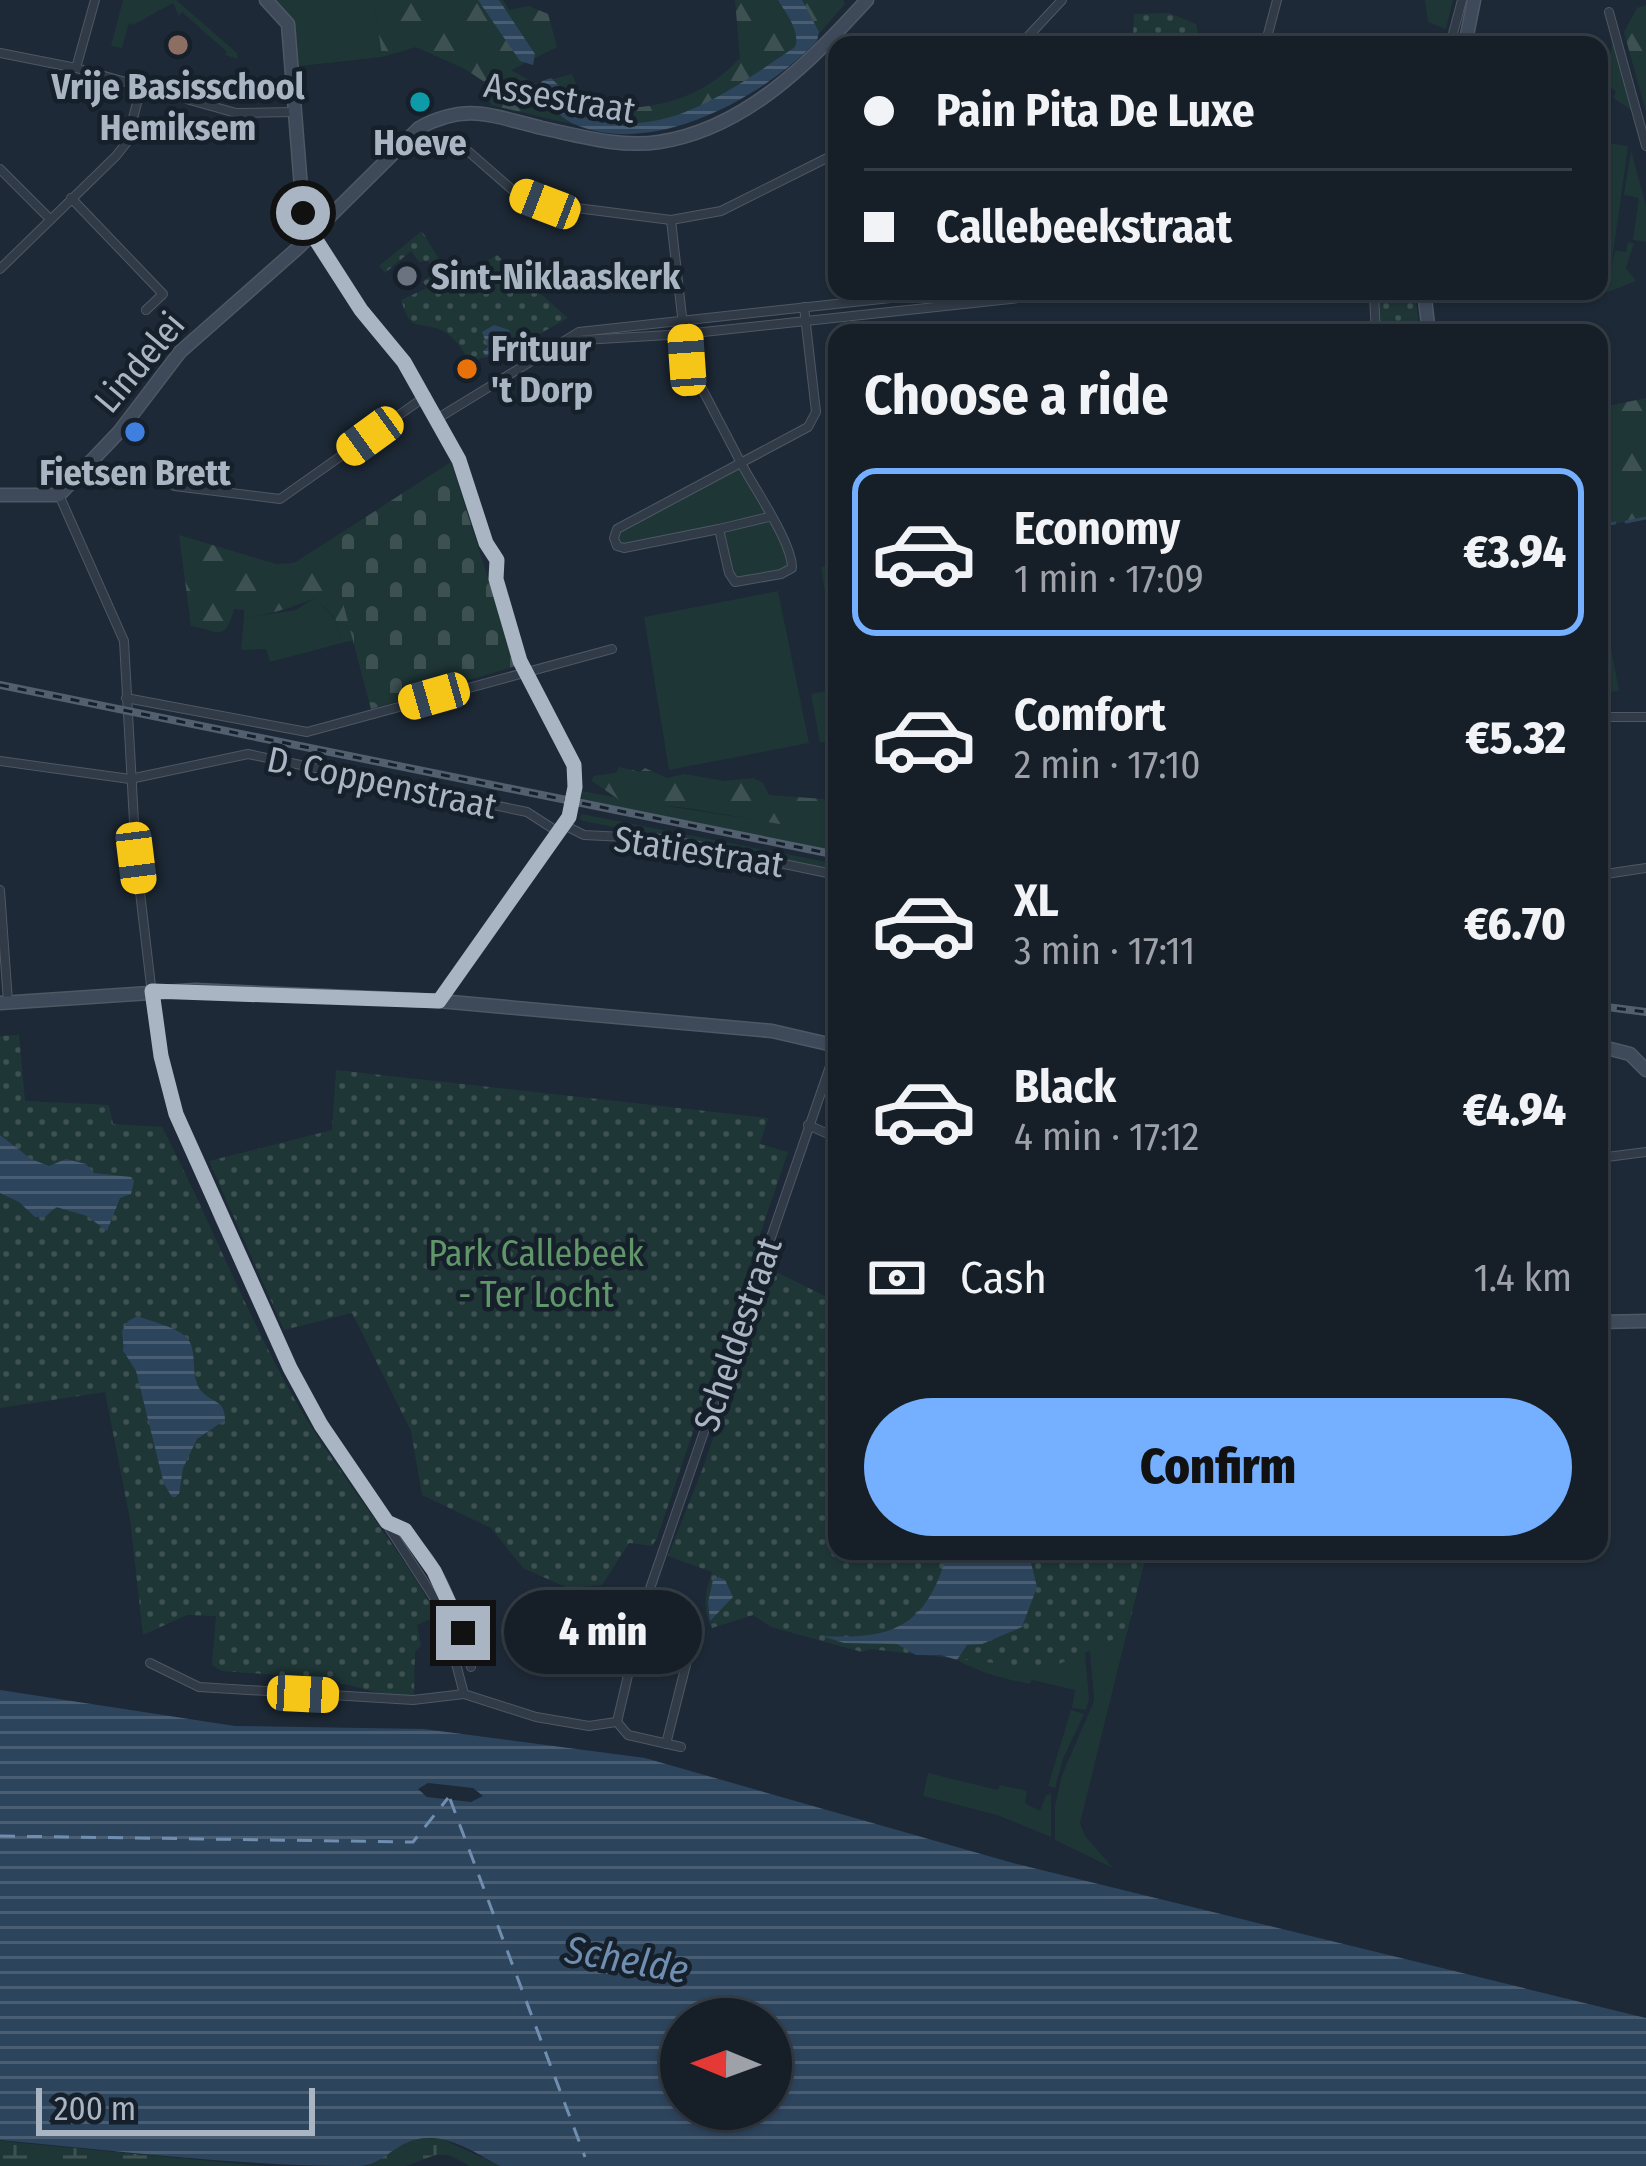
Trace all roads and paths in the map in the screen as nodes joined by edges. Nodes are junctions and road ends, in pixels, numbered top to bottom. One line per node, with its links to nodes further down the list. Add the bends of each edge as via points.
1 (94, 0): 16 (street)
2 (266, 0): 18 (street, via 288,24)
3 (867, 0): 9 (street, Assestraat)
4 (1062, 0): 10 (street)
5 (1277, 0): 11 (street)
6 (1462, 0): 12 (street)
7 (1474, 0): 13 (street)
8 (1609, 12): 19 (street)
9 (832, 36)
10 (1028, 36)
11 (1267, 36)
12 (1452, 36)
13 (1467, 36)
14 (828, 40): 26 (street, Assestraat, via 788,81 697,132 659,142 627,144 468,111 442,116 413,132)
15 (0, 53): 16 (street)
16 (76, 68): 17 (street)
17 (141, 87): 18 (street, via 250,116); 23 (street, via 127,142)
18 (294, 112): 26 (street, via 303,213)
19 (1646, 146)
20 (469, 152): 25 (street, via 516,193 545,204)
21 (828, 158): 25 (street, via 721,211)
22 (0, 169): 24 (street)
23 (71, 198): 24 (street); 33 (street, via 163,294)
24 (50, 219): 27 (street)
25 (671, 220): 34 (street)
26 (313, 233): 38 (street); 43 (street, Lindelei, via 180,352)
27 (0, 269)
28 (870, 300): 32 (street)
29 (972, 300): 31 (street)
30 (1000, 300): 31 (street)
31 (972, 303): 35 (street)
32 (804, 307): 34 (street); 35 (street)
33 (146, 310)
34 (684, 320): 36 (street); 37 (street, via 587,330)
35 (805, 320): 36 (street); 40 (street, via 815,418)
36 (685, 334): 37 (street); 40 (street, via 687,360)
37 (561, 342): 39 (street)
38 (426, 396): 39 (street); 41 (street, via 280,499)
39 (435, 420): 47 (street, via 497,560)
40 (741, 463): 44 (street); 45 (street, via 617,529 614,538 624,548)
41 (174, 486)
42 (0, 495): 43 (street)
43 (59, 495): 48 (street, via 124,641)
44 (769, 517): 45 (street); 45 (street, via 793,561 781,574 735,582)
45 (719, 529)
46 (612, 649): 47 (street)
47 (525, 670): 48 (street, via 307,732); 53 (street, via 574,765 574,802)
48 (125, 698): 52 (street)
49 (1608, 717): 50 (street)
50 (1646, 717)
51 (0, 761): 52 (street, D. Coppenstraat)
52 (130, 779): 53 (street, D. Coppenstraat, via 248,754 527,812); 58 (street)
53 (561, 828): 55 (street, Statiestraat, via 665,839); 59 (street)
54 (1646, 868): 56 (street)
55 (828, 873)
56 (1608, 874)
57 (0, 890): 60 (street)
58 (152, 991): 59 (street); 60 (street); 71 (street, via 169,1092 220,1219 303,1394)
59 (439, 1001): 61 (street, via 785,1032)
60 (4, 1003)
61 (828, 1044)
62 (1608, 1048): 63 (street)
63 (1643, 1066)
64 (828, 1071): 65 (street, Scheldestraat)
65 (808, 1125): 66 (street); 72 (street, Scheldestraat)
66 (828, 1134)
67 (1646, 1152): 68 (street)
68 (1608, 1157)
69 (1646, 1321): 70 (street)
70 (1608, 1322)
71 (387, 1522): 76 (street, via 405,1530 434,1571); 77 (street, via 442,1610)
72 (640, 1623): 74 (street, via 598,1614); 78 (street, Scheldestraat)
73 (692, 1641): 79 (street)
74 (588, 1642)
75 (150, 1663): 77 (street, via 199,1687 413,1700)
76 (470, 1667)
77 (464, 1694): 78 (street, via 536,1717)
78 (616, 1722): 79 (street, via 628,1735)
79 (667, 1744): 80 (street)
80 (681, 1747)

